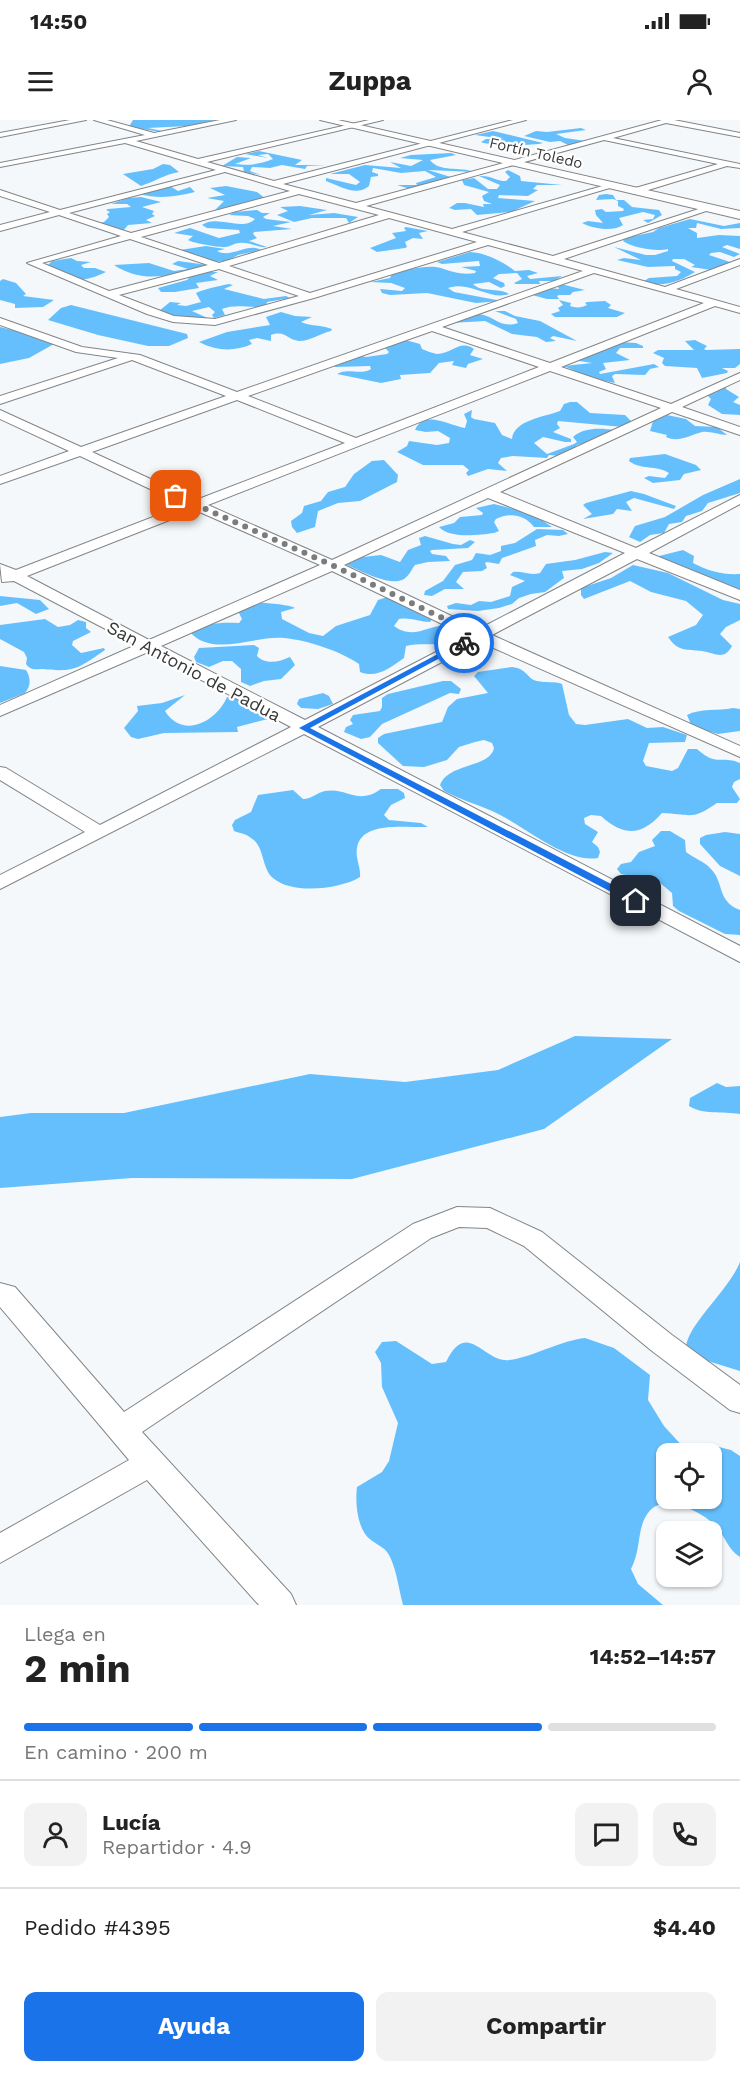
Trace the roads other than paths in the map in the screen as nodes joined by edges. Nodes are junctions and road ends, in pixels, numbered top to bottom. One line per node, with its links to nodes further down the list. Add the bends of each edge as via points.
1 (82, 120): 9 (street)
2 (98, 120): 10 (street)
3 (232, 120): 10 (street)
4 (325, 120): 8 (street, Fortín Toledo)
5 (379, 120): 8 (street)
6 (522, 120): 14 (street)
7 (668, 121): 11 (street); 12 (street)
8 (353, 123): 14 (street, Fortín Toledo); 18 (street)
9 (0, 135)
10 (154, 135): 13 (street)
11 (740, 135)
12 (602, 138): 15 (street); 16 (street)
13 (127, 141): 18 (street); 21 (street)
14 (437, 142): 15 (street, Fortín Toledo); 19 (street, Fortín Toledo); 24 (street)
15 (527, 159): 19 (street); 26 (street, Fortín Toledo)
16 (710, 160): 20 (street); 26 (street)
17 (740, 161): 20 (street)
18 (198, 162): 23 (street)
19 (514, 164): 25 (street, Fortín Toledo); 30 (street)
20 (729, 164): 22 (street); 27 (street)
21 (0, 165)
22 (740, 166)
23 (226, 170): 24 (street); 33 (street)
24 (274, 184): 28 (street)
25 (616, 187): 26 (street, Fortín Toledo); 37 (street)
26 (635, 187): 27 (street, Fortín Toledo); 31 (street, Fortín Toledo)
27 (648, 187): 32 (street, Fortín Toledo)
28 (301, 191): 30 (street); 38 (street)
29 (0, 193): 33 (street)
30 (357, 206): 34 (street)
31 (711, 208): 35 (street, Fortín Toledo); 40 (street)
32 (740, 208)
33 (57, 212): 36 (street); 38 (street)
34 (389, 215): 37 (street); 42 (street)
35 (740, 215)
36 (0, 228)
37 (452, 232): 39 (street)
38 (131, 238): 42 (street); 45 (street, via 32,264)
39 (486, 242): 40 (street); 46 (street)
40 (552, 260): 43 (street)
41 (740, 262): 44 (street)
42 (218, 266): 45 (street); 46 (street)
43 (591, 271): 44 (street); 50 (street)
44 (665, 290): 47 (street)
45 (107, 294): 46 (street, via 174,319 200,322 232,318)
46 (310, 296)
47 (714, 303): 48 (street); 52 (street)
48 (740, 310)
49 (0, 321): 51 (street, via 80,350)
50 (431, 327): 52 (street); 54 (street)
51 (136, 357): 54 (street); 55 (street)
52 (546, 367): 56 (street); 59 (street)
53 (740, 376): 56 (street)
54 (239, 395): 59 (street); 60 (street)
55 (0, 400)
56 (668, 408): 58 (street); 62 (street)
57 (0, 414): 60 (street)
58 (740, 431)
59 (354, 442): 64 (street)
60 (80, 452): 61 (street); 64 (street)
61 (0, 480)
62 (489, 493): 65 (street); 66 (street)
63 (740, 499): 65 (street)
64 (195, 505): 66 (street); 68 (street)
65 (636, 552): 69 (street); 70 (street)
66 (332, 565): 70 (street); 71 (street)
67 (0, 568): 68 (street, San Antonio de Padua)
68 (7, 579): 71 (street, San Antonio de Padua)
69 (740, 595)
70 (478, 635): 73 (street); 74 (street)
71 (148, 647): 72 (street); 73 (street, San Antonio de Padua)
72 (0, 711)
73 (303, 728): 76 (street); 78 (street, San Antonio de Padua)
74 (740, 752)
75 (0, 772): 76 (street)
76 (97, 831): 77 (street)
77 (0, 883)
78 (740, 955)
79 (0, 1293): 81 (street, via 6,1295)
80 (740, 1401): 81 (street, via 533,1239 490,1218 457,1217 422,1231)
81 (123, 1429): 82 (street)
82 (150, 1463): 83 (street); 84 (street)
83 (0, 1549)
84 (280, 1605)

